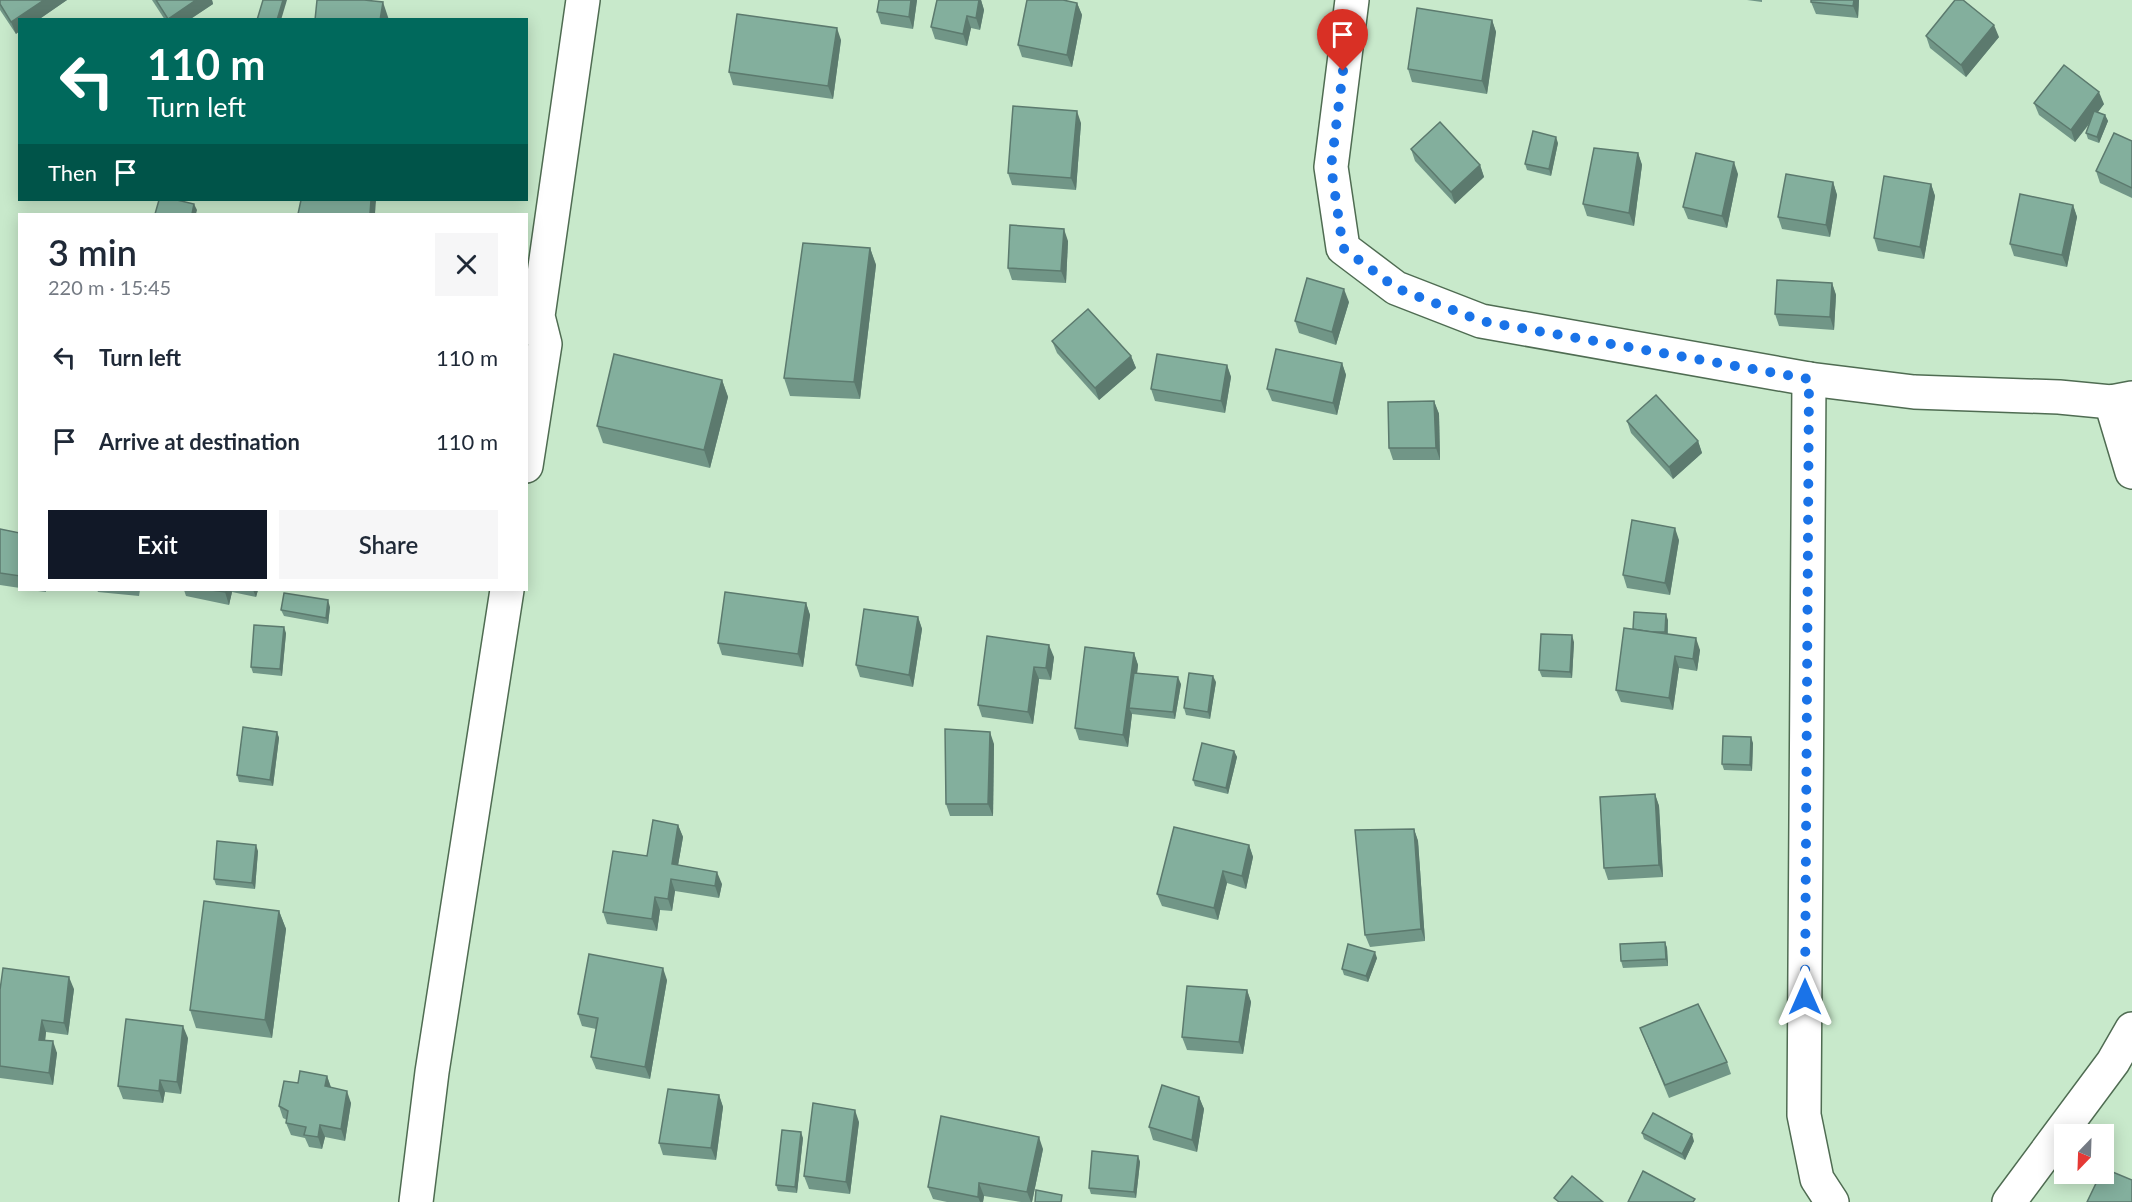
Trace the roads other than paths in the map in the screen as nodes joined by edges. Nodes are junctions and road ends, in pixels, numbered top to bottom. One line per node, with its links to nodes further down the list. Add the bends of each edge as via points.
1 (584, 0): 5 (street, via 538,316 545,344)
2 (1352, 0): 3 (street, via 1331,167 1343,248 1396,288 1481,321)
3 (1809, 379): 4 (street, via 1914,392); 10 (street, via 1804,1115 1817,1179)
4 (2121, 400): 6 (street)
5 (528, 453)
6 (2132, 472)
7 (507, 591): 9 (street, via 432,1072)
8 (2132, 1029): 11 (street, via 2113,1062)
9 (416, 1202)
10 (1832, 1202)
11 (2009, 1202)

